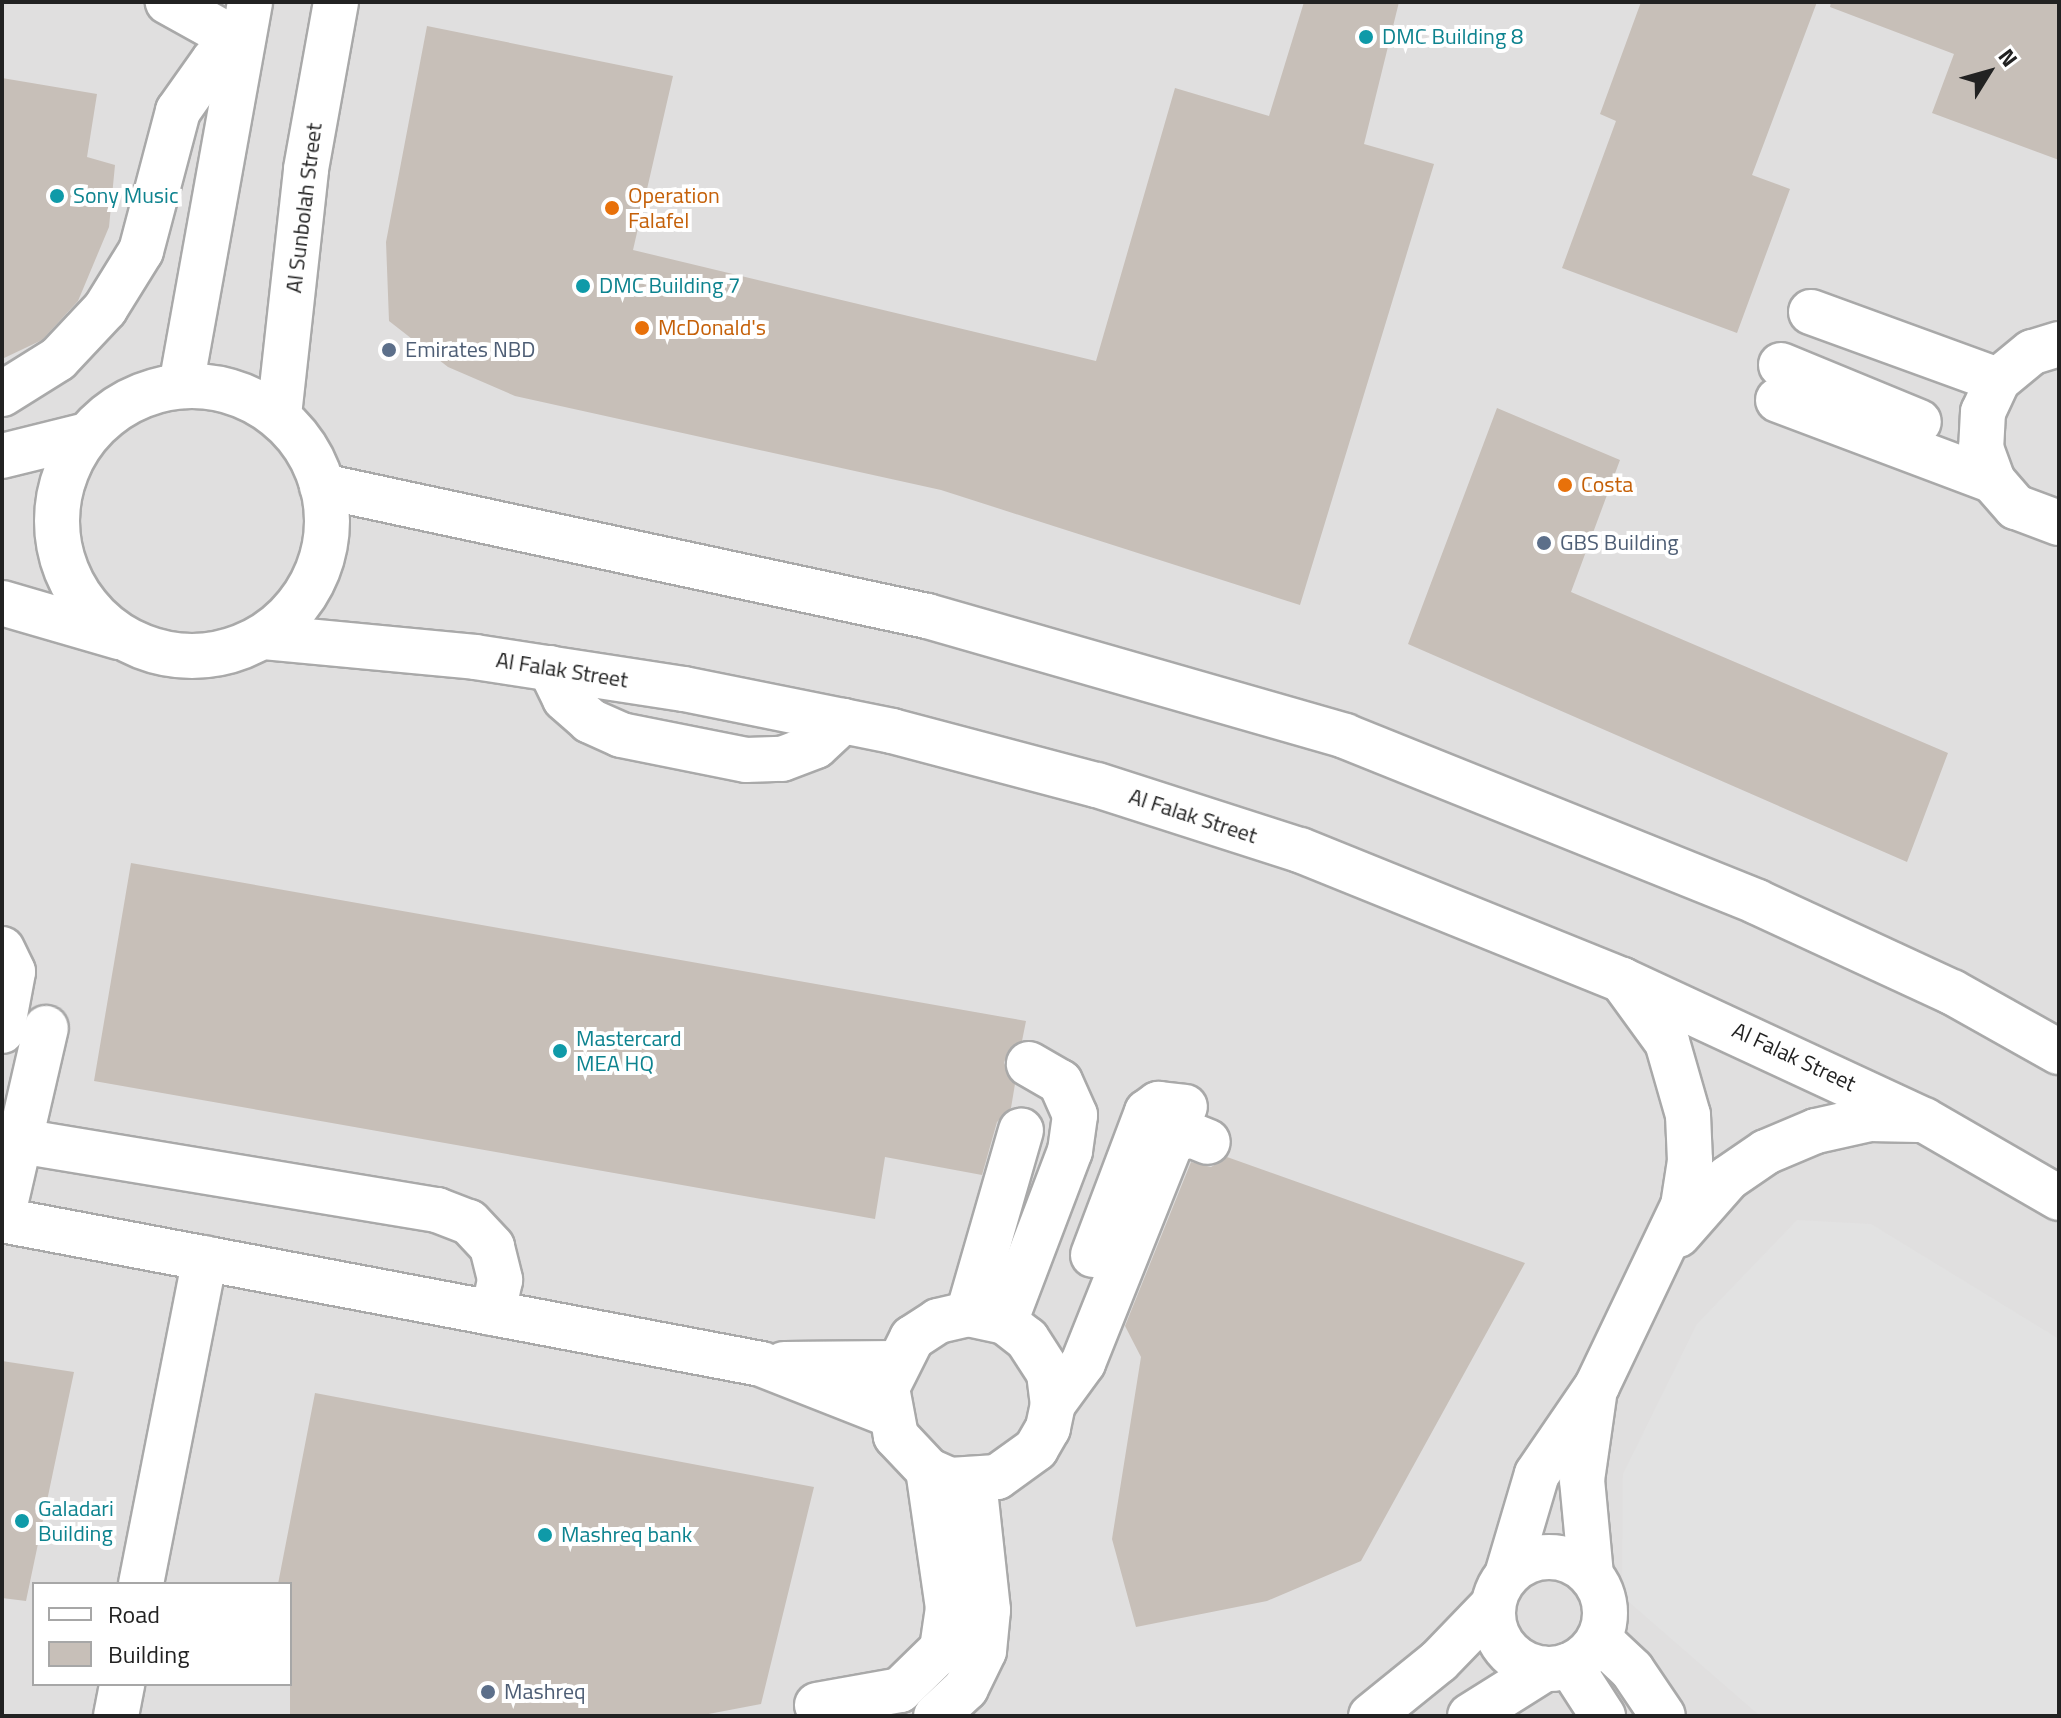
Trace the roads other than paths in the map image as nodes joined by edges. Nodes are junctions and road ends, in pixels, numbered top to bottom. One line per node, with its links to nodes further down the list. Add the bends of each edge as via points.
1 (168, 2): 3 (street)
2 (336, 2): 10 (street, Al Sunbolah Street, via 306,169)
3 (246, 22): 8 (street); 9 (street, via 178,111 141,251 105,309 58,359)
4 (1811, 312): 6 (street)
5 (2059, 344): 6 (street, via 2032,352)
6 (1998, 380): 13 (street, via 1983,412)
7 (1779, 383): 13 (street)
8 (181, 386): 10 (street, via 214,387); 11 (street, via 123,405)
9 (2, 394)
10 (279, 415): 14 (street, via 304,447)
11 (87, 435): 12 (street); 18 (street, via 63,485 57,511 60,552 98,619)
12 (2, 456)
13 (1987, 464): 15 (street, via 2016,507)
14 (322, 486): 17 (street, via 328,521 323,555 310,587); 25 (street, via 927,616 1345,736 1757,902 1952,992)
15 (2059, 523)
16 (2, 603): 18 (street)
17 (264, 637): 18 (street, via 196,657); 19 (street, Al Falak Street)
18 (127, 639)
19 (550, 668): 20 (street, Al Falak Street); 20 (street, via 565,699 590,721 621,735 746,760 782,759 816,746)
20 (843, 721): 22 (street, Al Falak Street, via 1097,785 1300,850)
21 (2, 949): 24 (street, via 13,972)
22 (1622, 980): 27 (street, Al Falak Street); 33 (street, via 1667,1042 1688,1115 1690,1161)
23 (46, 1028): 30 (street)
24 (2, 1031)
25 (2059, 1052)
26 (1029, 1064): 36 (street, via 1060,1082 1075,1115 1070,1151)
27 (1924, 1120): 31 (street, Al Falak Street); 33 (street, via 1870,1119 1816,1131 1766,1152 1728,1178)
28 (1196, 1124): 40 (street, via 1191,1135 1167,1149 1083,1363)
29 (1021, 1130): 36 (street)
30 (20, 1141): 32 (street); 35 (street, via 437,1210 469,1222 492,1247 500,1280)
31 (2059, 1198)
32 (2, 1219): 34 (street)
33 (1667, 1250): 39 (street)
34 (205, 1258): 35 (street); 45 (street)
35 (493, 1313): 38 (street)
36 (986, 1318): 37 (street, via 925,1329); 40 (street, via 1027,1339)
37 (895, 1363): 38 (street); 41 (street)
38 (761, 1364): 41 (street)
39 (1597, 1386): 44 (street, via 1582,1480); 46 (street, via 1537,1474)
40 (1051, 1389): 43 (street, via 1036,1449 1018,1466)
41 (888, 1414): 42 (street, via 910,1456)
42 (928, 1470): 43 (street); 49 (street, via 948,1608 942,1649 900,1690)
43 (974, 1482): 51 (street, via 988,1610 984,1651 966,1688)
44 (1591, 1575): 46 (street, via 1558,1557 1521,1563); 47 (street, via 1605,1604)
45 (141, 1582)
46 (1500, 1590): 47 (street, via 1499,1640 1512,1655); 52 (street)
47 (1571, 1658): 53 (street); 54 (street); 55 (street, via 1632,1670)
48 (122, 1686): 50 (street)
49 (817, 1705)
50 (116, 1716)
51 (936, 1716)
52 (1371, 1716)
53 (1470, 1716)
54 (1603, 1716)
55 (1663, 1716)

